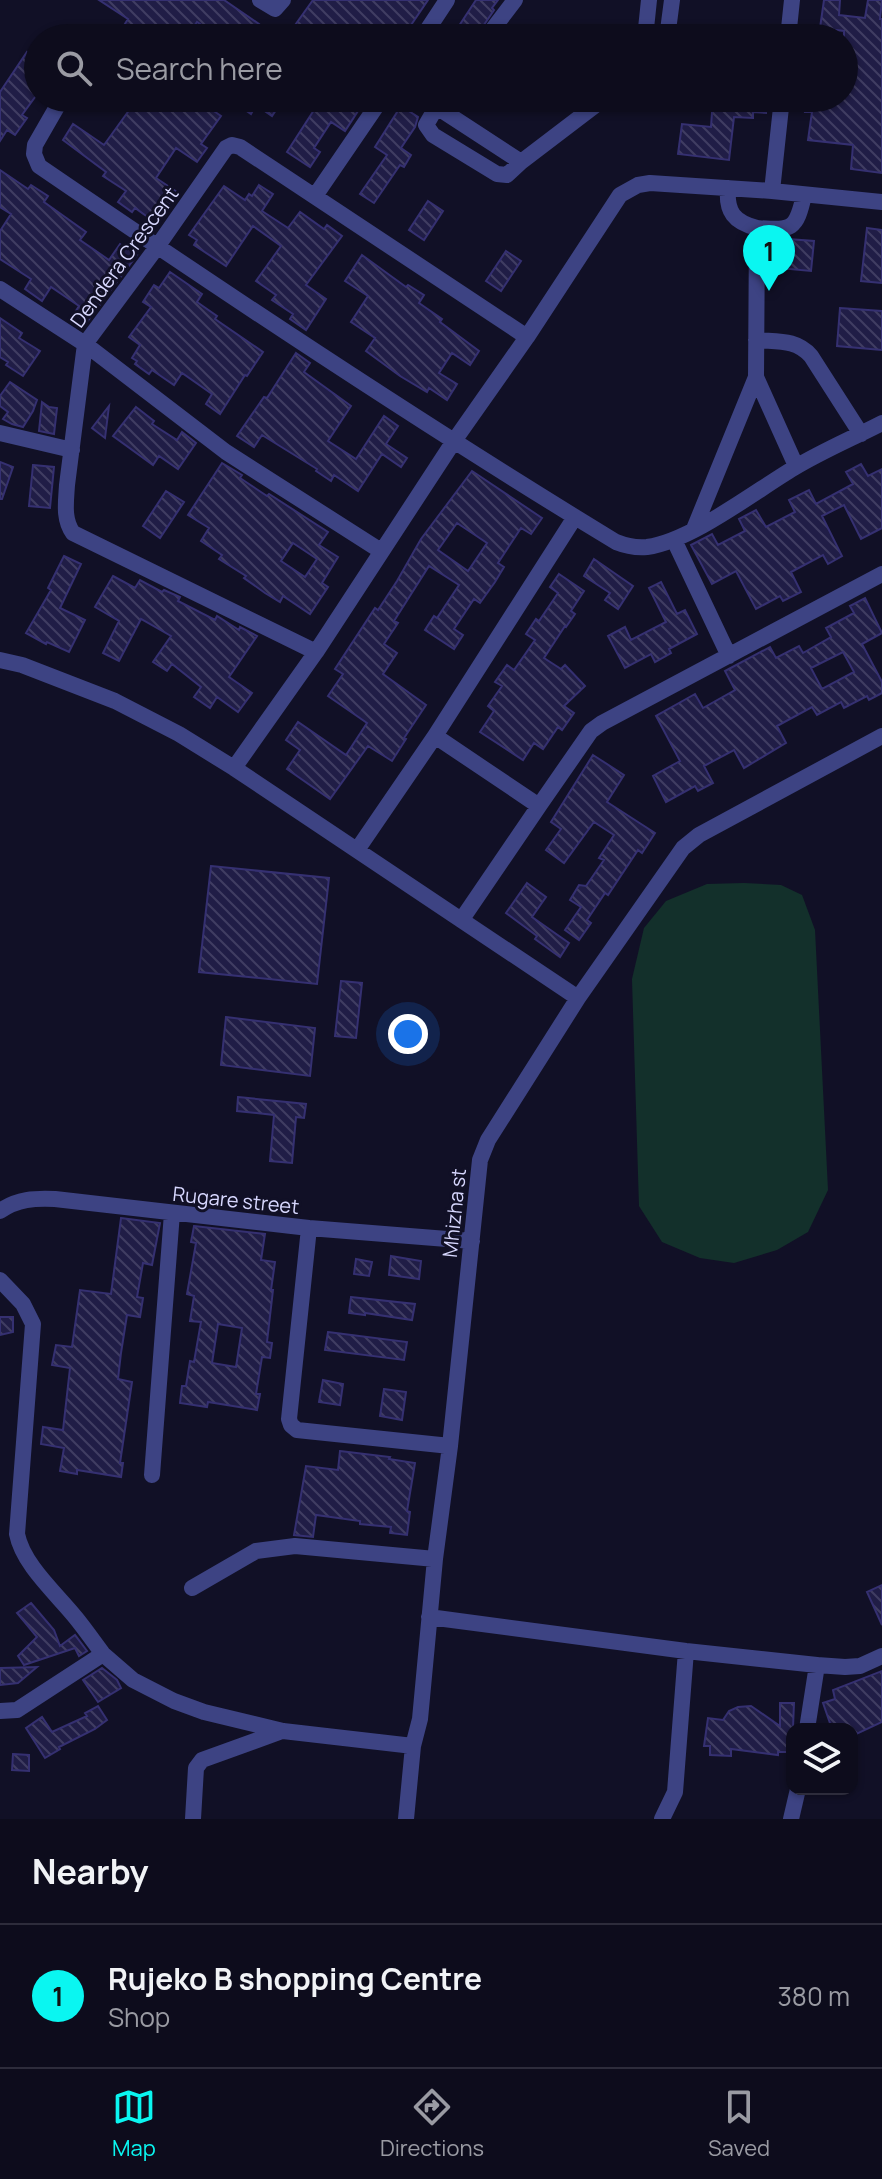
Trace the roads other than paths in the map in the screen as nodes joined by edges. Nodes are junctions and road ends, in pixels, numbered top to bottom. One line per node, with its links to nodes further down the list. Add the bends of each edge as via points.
1 (260, 0): 2 (street, via 275,9)
2 (283, 0)
3 (447, 0): 8 (street)
4 (515, 0): 9 (street)
5 (649, 0): 10 (street)
6 (672, 0): 11 (street)
7 (792, 0): 12 (street)
8 (431, 24)
9 (497, 24)
10 (646, 24)
11 (669, 24)
12 (789, 24)
13 (54, 112): 26 (street, via 36,142 37,163)
14 (372, 112): 23 (street)
15 (430, 112): 19 (street, via 426,125 433,135 497,174 507,175)
16 (450, 112): 19 (street)
17 (587, 112): 19 (street)
18 (780, 112): 21 (street)
19 (521, 162)
20 (728, 188): 21 (street); 25 (street, via 733,214 742,224); 28 (street, via 650,183 620,195)
21 (772, 191): 22 (street)
22 (804, 195): 24 (street); 25 (street, via 793,224)
23 (315, 196): 26 (street, Dendera Crescent, via 240,147 229,146); 28 (street, Dendera Crescent)
24 (882, 202)
25 (757, 228): 29 (street)
26 (157, 247): 30 (street, Dendera Crescent); 35 (street)
27 (0, 289): 30 (street)
28 (527, 337): 35 (street)
29 (756, 340): 31 (street); 34 (street, via 803,347)
30 (85, 344): 36 (street, Dendera Crescent); 41 (street, via 226,452)
31 (756, 377): 37 (street); 39 (street)
32 (882, 423): 34 (street)
33 (0, 433): 36 (street)
34 (861, 434): 37 (street)
35 (454, 441): 38 (street); 41 (street)
36 (72, 450): 43 (street, Dendera Crescent, via 65,508 73,533)
37 (796, 466): 39 (street)
38 (575, 517): 40 (street, via 628,546); 46 (street)
39 (694, 529): 40 (street)
40 (674, 540): 44 (street)
41 (381, 551): 43 (street)
42 (882, 574): 44 (street)
43 (316, 652): 48 (street)
44 (729, 656): 49 (street, via 591,731)
45 (0, 660): 48 (street, via 115,701)
46 (435, 736): 49 (street); 50 (street)
47 (882, 736): 52 (street, Mhizha st, via 691,840)
48 (234, 768): 50 (street)
49 (539, 806): 51 (street)
50 (357, 850): 51 (street)
51 (462, 919): 52 (street)
52 (578, 998): 56 (street, Mhizha st, via 488,1140 480,1160)
53 (0, 1211): 54 (street, Rugare street, via 35,1198)
54 (172, 1213): 55 (street, Rugare street); 59 (street)
55 (309, 1228): 56 (street, Rugare street); 58 (street, via 291,1425 297,1430)
56 (472, 1241): 58 (street, Mhizha st)
57 (0, 1280): 64 (street, via 33,1324 19,1545)
58 (450, 1446): 60 (street, Mhizha st)
59 (152, 1475)
60 (435, 1559): 61 (street, via 295,1546 256,1551); 62 (street, Mhizha st)
61 (192, 1588)
62 (429, 1617): 63 (street); 70 (street, Mhizha st)
63 (686, 1651): 66 (street); 74 (street, via 675,1792)
64 (103, 1654): 67 (street, via 17,1710); 69 (street, via 133,1680 174,1701)
65 (882, 1656): 66 (street, via 860,1666)
66 (817, 1665): 68 (street)
67 (0, 1711)
68 (808, 1723)
69 (283, 1731): 70 (street); 72 (street, via 200,1761)
70 (413, 1746): 73 (street, Mhizha st)
71 (797, 1795): 75 (street)
72 (193, 1819)
73 (406, 1819)
74 (662, 1819)
75 (791, 1819)

